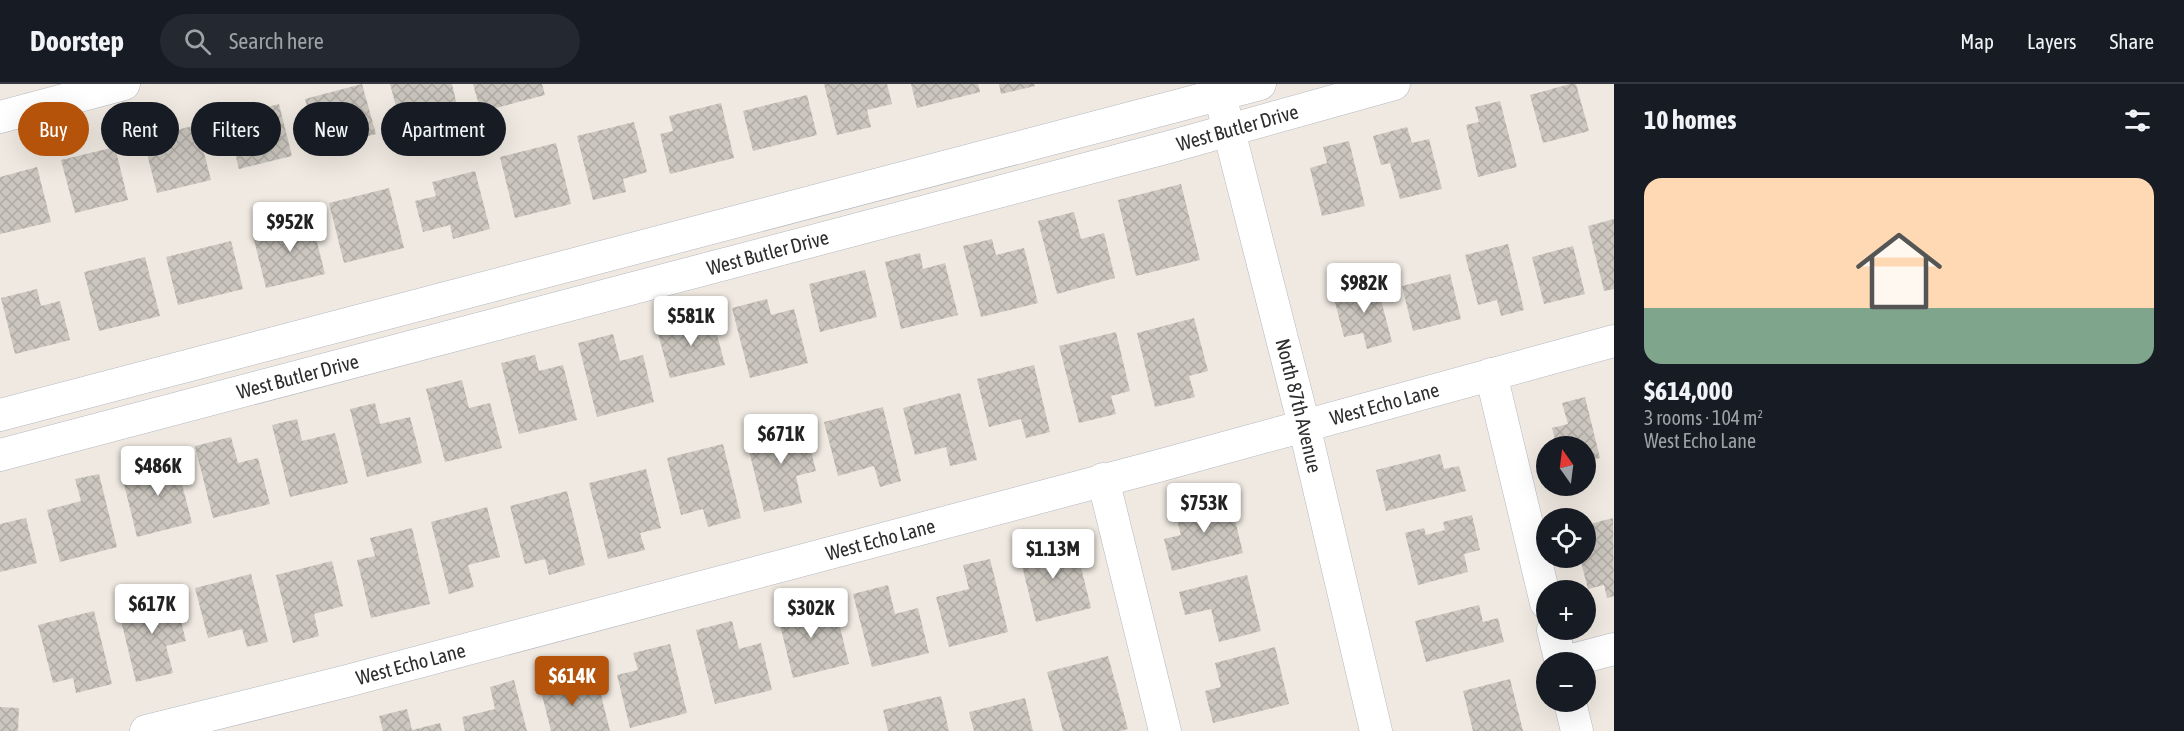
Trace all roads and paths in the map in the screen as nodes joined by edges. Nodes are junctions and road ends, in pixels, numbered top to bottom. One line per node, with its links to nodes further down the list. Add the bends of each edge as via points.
1 (124, 84): 5 (street)
2 (1260, 84): 4 (street, West Butler Drive)
3 (1394, 84): 6 (street, West Butler Drive)
4 (1218, 89): 6 (street, North 87th Avenue); 9 (street, West Butler Drive)
5 (0, 117)
6 (1230, 130): 10 (street, North 87th Avenue); 11 (street, West Butler Drive)
7 (1614, 341): 8 (street, West Echo Lane)
8 (1491, 374): 10 (street, West Echo Lane); 13 (street)
9 (0, 415)
10 (1304, 425): 12 (street, West Echo Lane); 19 (street, North 87th Avenue)
11 (0, 455)
12 (1103, 479): 17 (street, West Echo Lane); 18 (street)
13 (1540, 580)
14 (1614, 649): 15 (street)
15 (1596, 654)
16 (1573, 712): 20 (street)
17 (146, 731)
18 (1165, 731)
19 (1376, 731)
20 (1578, 731)

